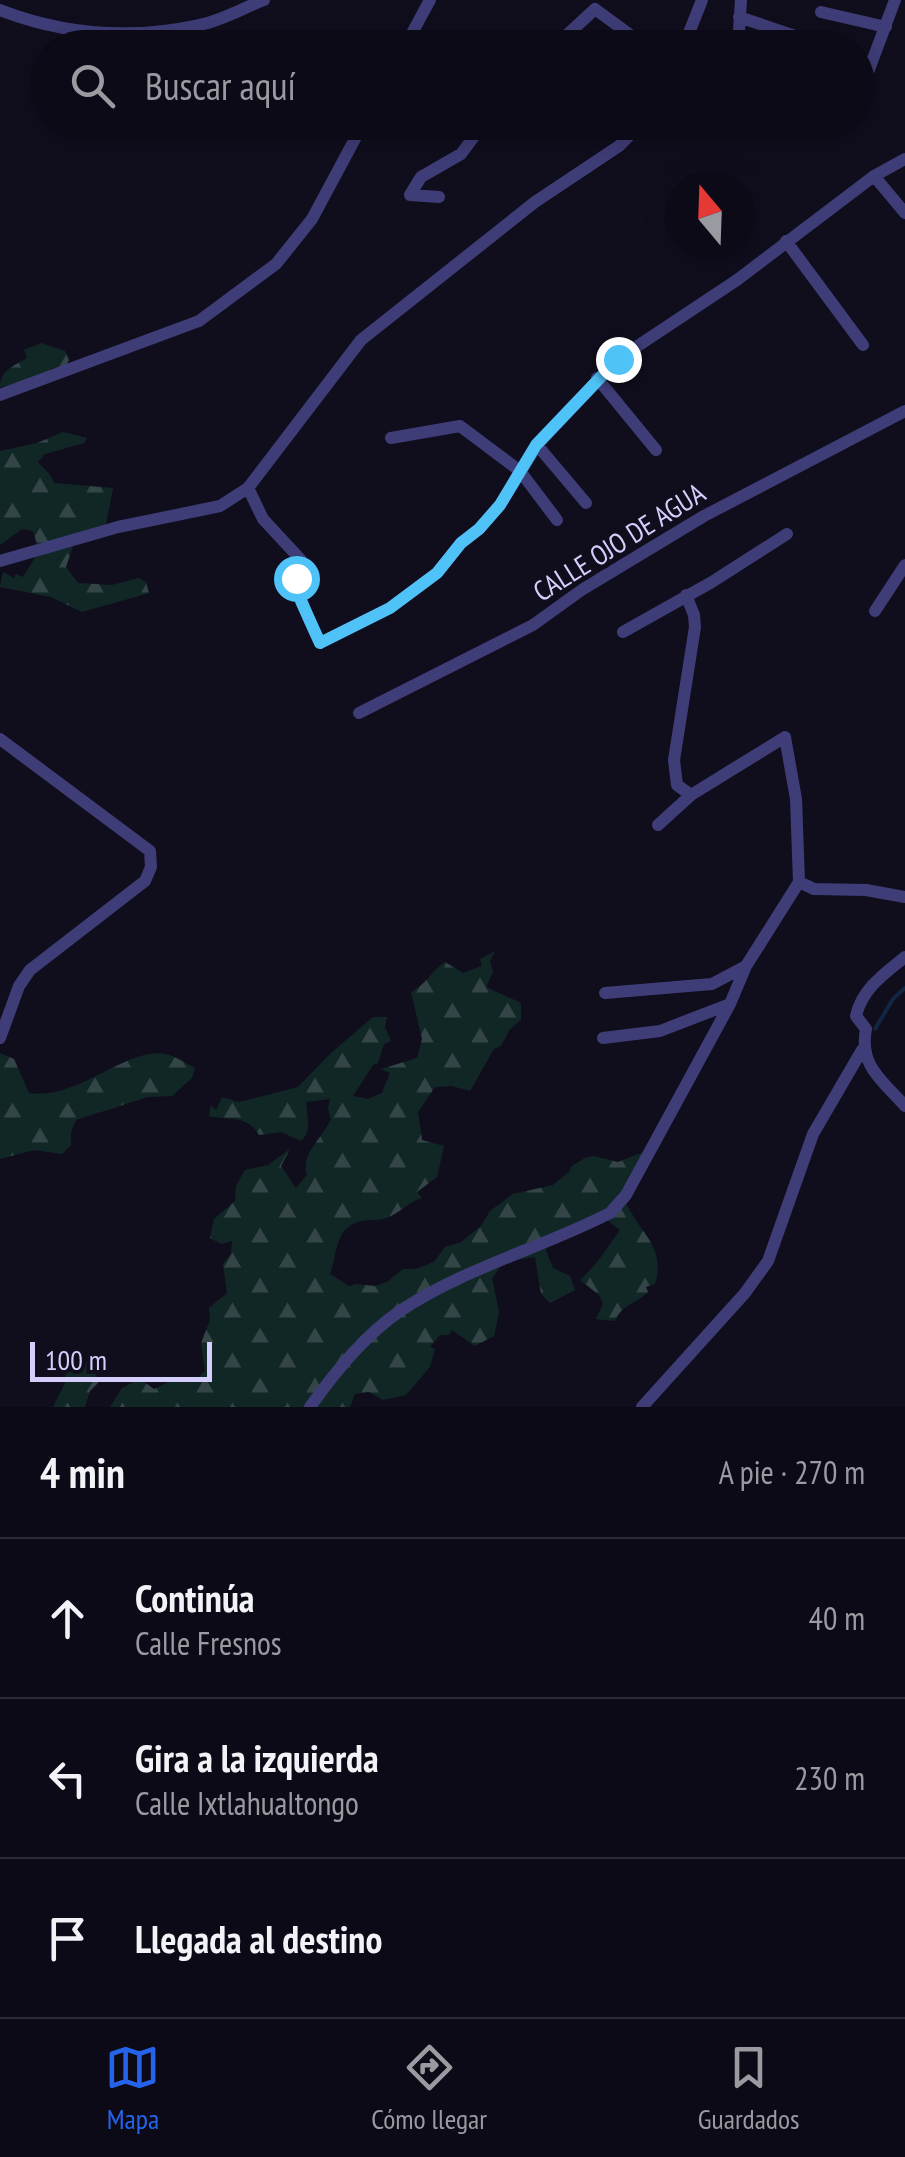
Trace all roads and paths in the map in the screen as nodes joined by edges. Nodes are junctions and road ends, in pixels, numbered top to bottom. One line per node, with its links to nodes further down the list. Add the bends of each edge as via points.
1 (264, 0): 10 (street, via 202,25)
2 (430, 0): 11 (street)
3 (702, 0): 14 (street)
4 (740, 0): 15 (street, via 739,24)
5 (895, 0): 8 (street)
6 (0, 10): 9 (street, via 42,26)
7 (821, 12): 8 (street)
8 (886, 27): 16 (street)
9 (82, 30)
10 (166, 30)
11 (414, 30)
12 (572, 30): 13 (street, via 595,9)
13 (624, 30)
14 (690, 30)
15 (764, 30)
16 (875, 55)
17 (354, 140): 27 (street, via 312,219 276,264 199,321)
18 (472, 140): 22 (street, via 461,154 420,177 410,195)
19 (625, 140): 33 (street, via 534,202 361,340)
20 (905, 158): 21 (street)
21 (874, 176): 23 (street); 24 (street)
22 (438, 197)
23 (905, 212)
24 (786, 241): 25 (street); 26 (street)
25 (862, 345)
26 (597, 378): 30 (street); 31 (street)
27 (0, 395)
28 (905, 411): 42 (street, CALLE OJO DE AGUA, via 704,516 534,625)
29 (391, 438): 32 (street, via 460,426)
30 (536, 445): 32 (street); 34 (street)
31 (656, 450)
32 (520, 470): 33 (street, via 500,505 437,573 390,608 320,643 301,601 300,560 262,519); 35 (street)
33 (248, 488): 37 (street, via 220,506)
34 (586, 504)
35 (557, 520)
36 (788, 534): 39 (street)
37 (0, 560)
38 (905, 564): 40 (street)
39 (686, 595): 41 (street); 44 (street, via 695,627 674,760 677,785)
40 (875, 611)
41 (623, 632)
42 (359, 713)
43 (0, 738): 52 (street, via 150,850 151,867 145,881 30,970)
44 (690, 795): 45 (street); 46 (street, via 785,737)
45 (658, 825)
46 (799, 882): 47 (street); 49 (street)
47 (905, 897)
48 (905, 957): 54 (street, via 858,1004 856,1016 866,1029)
49 (746, 966): 50 (street, via 712,984); 51 (street)
50 (605, 993)
51 (730, 1004): 53 (street, via 660,1032); 56 (street, via 610,1213 396,1313 339,1367)
52 (0, 1038)
53 (603, 1038)
54 (862, 1050): 55 (street); 57 (street, via 813,1134 768,1261)
55 (905, 1106)
56 (310, 1407)
57 (642, 1407)

